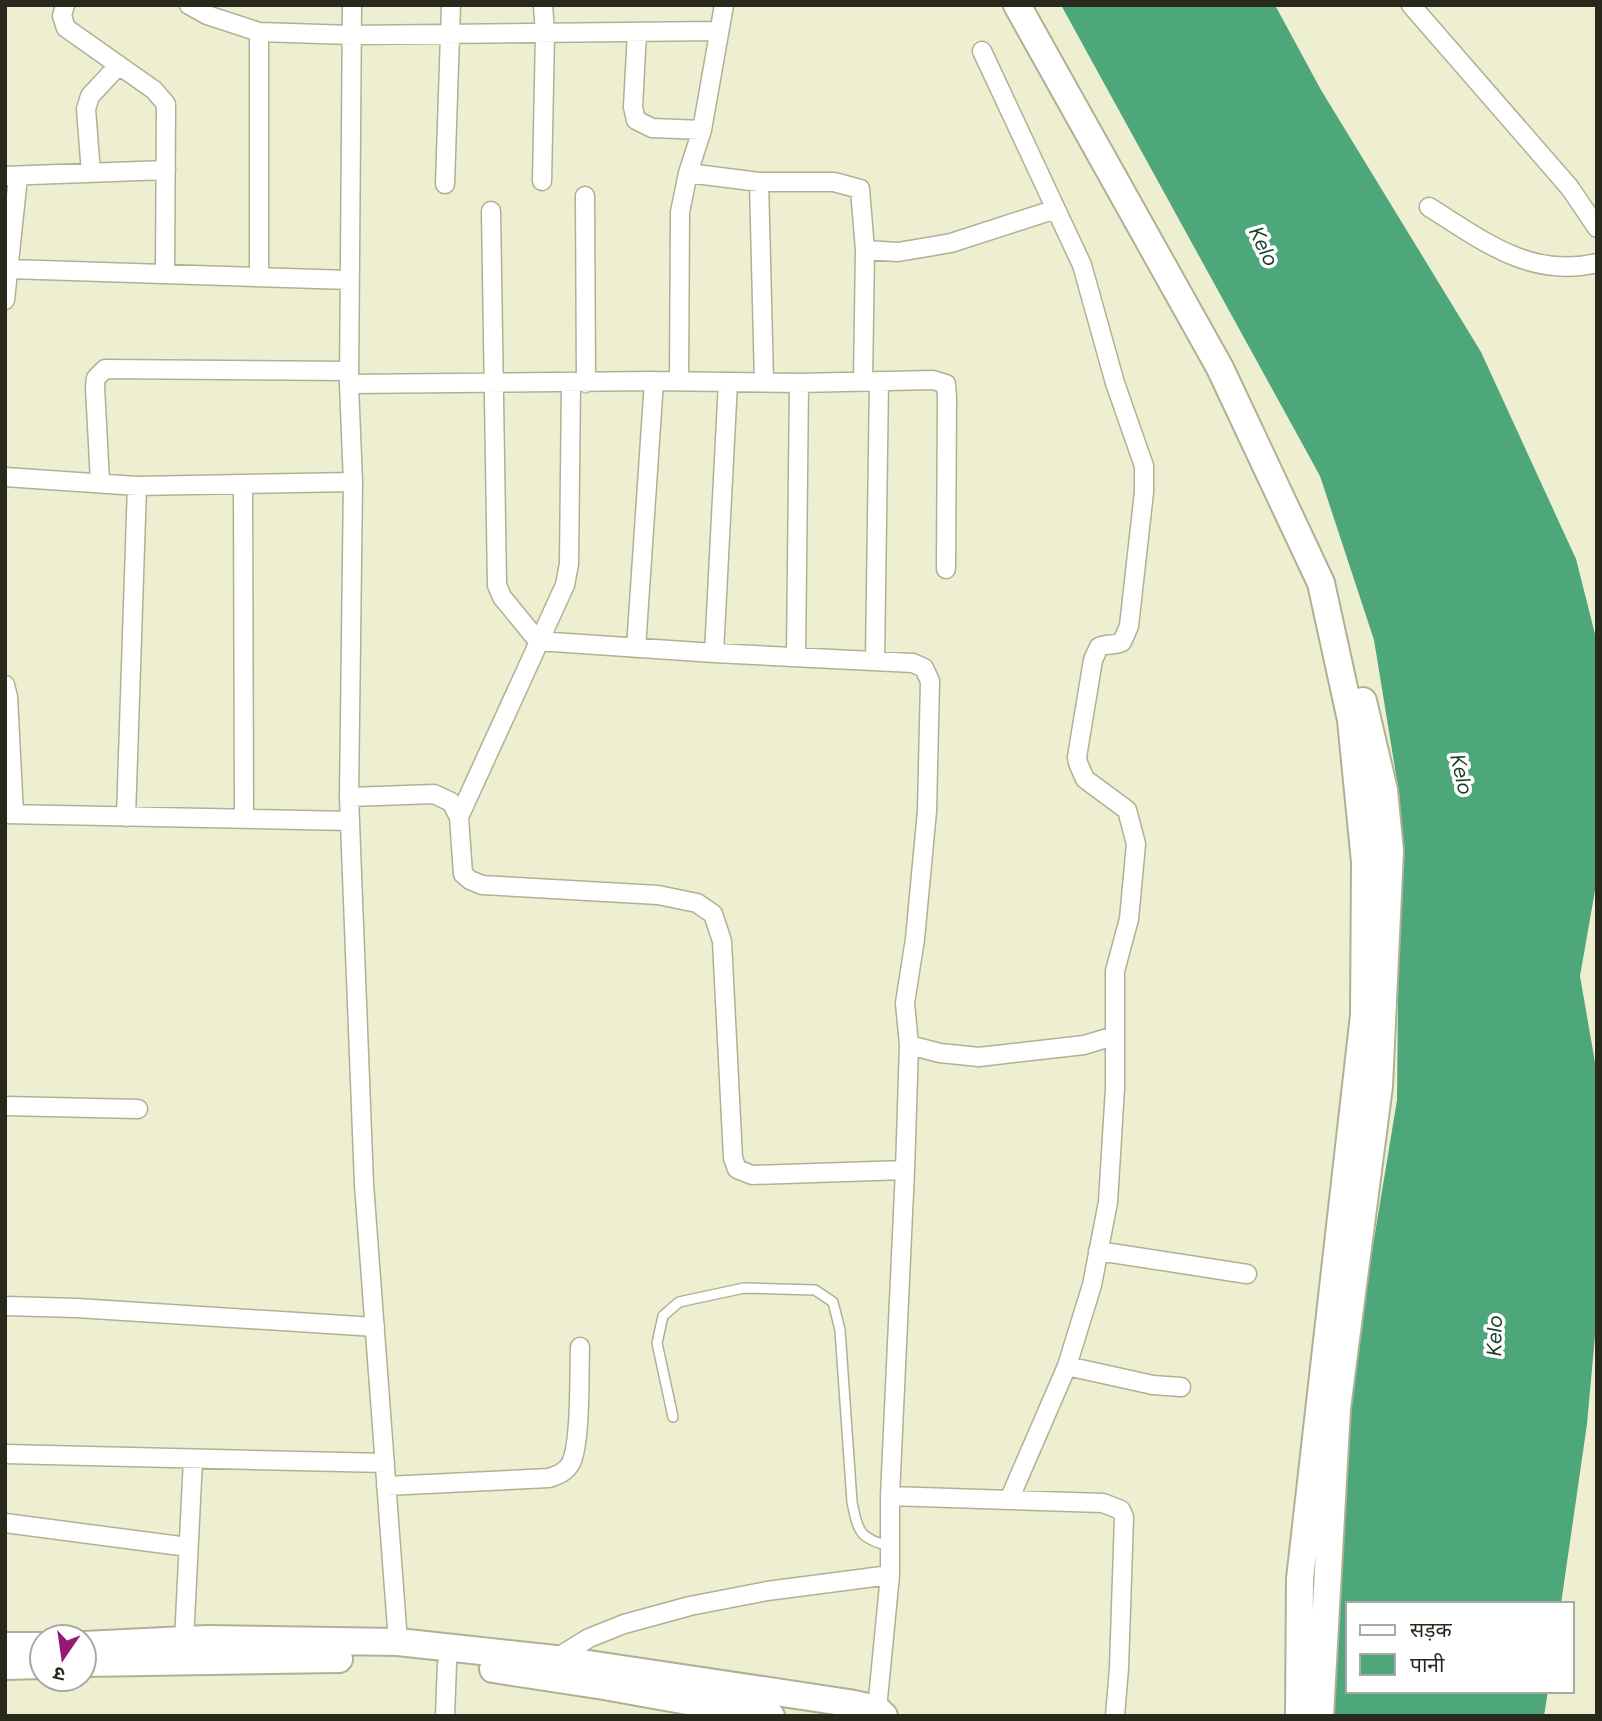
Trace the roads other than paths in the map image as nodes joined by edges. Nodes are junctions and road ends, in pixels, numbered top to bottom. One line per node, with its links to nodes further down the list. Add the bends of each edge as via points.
1 (65, 5): 17 (street, via 66,27)
2 (189, 5): 11 (street)
3 (352, 5): 15 (street)
4 (451, 5): 14 (street)
5 (542, 5): 13 (street)
6 (724, 5): 10 (street)
7 (1017, 5): 102 (street, via 1220,368 1321,583 1351,720 1365,862 1364,1016 1300,1579)
8 (1037, 5): 103 (street, via 1323,548 1334,576 1384,790 1390,851 1379,1086 1337,1408)
9 (1411, 5): 30 (street, via 1570,188)
10 (718, 31): 12 (street); 18 (street)
11 (259, 32): 15 (street); 35 (street)
12 (637, 32): 13 (street); 18 (street, via 636,120 645,127)
13 (545, 33): 14 (street); 23 (street)
14 (450, 34): 15 (street); 25 (street)
15 (351, 35): 36 (street)
16 (982, 51): 28 (street)
17 (119, 65): 19 (street, via 166,104); 20 (street, via 90,96 86,109)
18 (702, 130): 21 (street)
19 (166, 170): 20 (street); 34 (street)
20 (92, 173): 22 (street)
21 (688, 173): 24 (street); 40 (street, via 680,212)
22 (12, 177): 33 (street)
23 (542, 181)
24 (759, 182): 31 (street, via 834,181 860,189); 45 (street)
25 (445, 184)
26 (585, 196): 44 (street)
27 (1429, 207): 32 (street, via 1503,254 1578,268)
28 (1056, 209): 31 (street, via 951,243 898,253); 65 (street, via 1082,265 1144,466 1129,626 1122,642 1099,647 1093,660 1077,757 1085,779 1127,810 1136,844 1129,919 1115,971)
29 (491, 212): 43 (street)
30 (1597, 228)
31 (865, 250): 41 (street)
32 (1597, 263)
33 (10, 269): 34 (street); 37 (street)
34 (165, 274): 35 (street)
35 (259, 277): 36 (street)
36 (350, 280): 38 (street)
37 (5, 300)
38 (349, 378): 43 (street); 48 (street, via 105,369 95,387); 49 (street)
39 (653, 381): 40 (street); 44 (street); 54 (street)
40 (679, 381): 42 (street)
41 (871, 381): 46 (street); 52 (street, via 946,384); 57 (street)
42 (728, 382): 45 (street); 55 (street)
43 (494, 383): 44 (street); 53 (street, via 497,585)
44 (579, 383): 53 (street, via 569,564 565,585)
45 (764, 383): 46 (street)
46 (799, 383): 56 (street)
47 (5, 477): 48 (street)
48 (100, 482): 51 (street)
49 (353, 482): 50 (street); 59 (street)
50 (243, 484): 51 (street); 63 (street)
51 (137, 486): 61 (street)
52 (946, 569)
53 (538, 641): 54 (street); 62 (street)
54 (636, 648): 55 (street)
55 (714, 653): 56 (street)
56 (796, 657): 57 (street)
57 (875, 660): 66 (street, via 913,663 924,668 930,681 926,811 905,1003)
58 (5, 685): 60 (street)
59 (349, 797): 62 (street, via 433,794 451,802); 64 (street)
60 (10, 814): 61 (street)
61 (126, 817): 63 (street)
62 (459, 817): 69 (street, via 463,874 482,885 658,895 697,903 713,914 722,941 737,1169 752,1175)
63 (244, 819): 64 (street)
64 (350, 821): 73 (street, via 364,1184)
65 (1114, 1036): 66 (street, via 1083,1045 979,1057); 70 (street, via 1108,1202)
66 (909, 1045): 69 (street)
67 (5, 1106): 68 (street)
68 (138, 1110)
69 (905, 1170): 82 (street)
70 (1098, 1251): 71 (street); 75 (street)
71 (1247, 1273)
72 (5, 1306): 73 (street)
73 (375, 1326): 80 (street)
74 (580, 1347): 81 (street, via 575,1445 571,1464 563,1473 549,1478)
75 (1067, 1366): 76 (street); 83 (street)
76 (1181, 1387)
77 (673, 1417): 85 (lane, via 657,1343 663,1316 679,1302 744,1288 815,1290 833,1302 840,1330 857,1528 874,1542)
78 (5, 1454): 79 (street)
79 (193, 1459): 80 (street); 86 (street)
80 (384, 1463): 81 (street)
81 (386, 1486): 89 (street)
82 (890, 1496): 83 (street); 85 (street)
83 (1009, 1500): 101 (street, via 1103,1503 1121,1510 1124,1531)
84 (5, 1524): 86 (street)
85 (890, 1546): 87 (street)
86 (188, 1548): 88 (street)
87 (890, 1575): 93 (street, via 690,1606 624,1624); 98 (street)
88 (184, 1641): 89 (street); 90 (street)
89 (398, 1643): 93 (street)
90 (98, 1644)
91 (5, 1646): 92 (street)
92 (28, 1646)
93 (555, 1658): 98 (street)
94 (447, 1662): 95 (street); 99 (street); 100 (street)
95 (98, 1663)
96 (28, 1665): 97 (street)
97 (5, 1666)
98 (881, 1712)
99 (445, 1716)
100 (771, 1716)
101 (1115, 1716)
102 (1299, 1716)
103 (1320, 1716)

